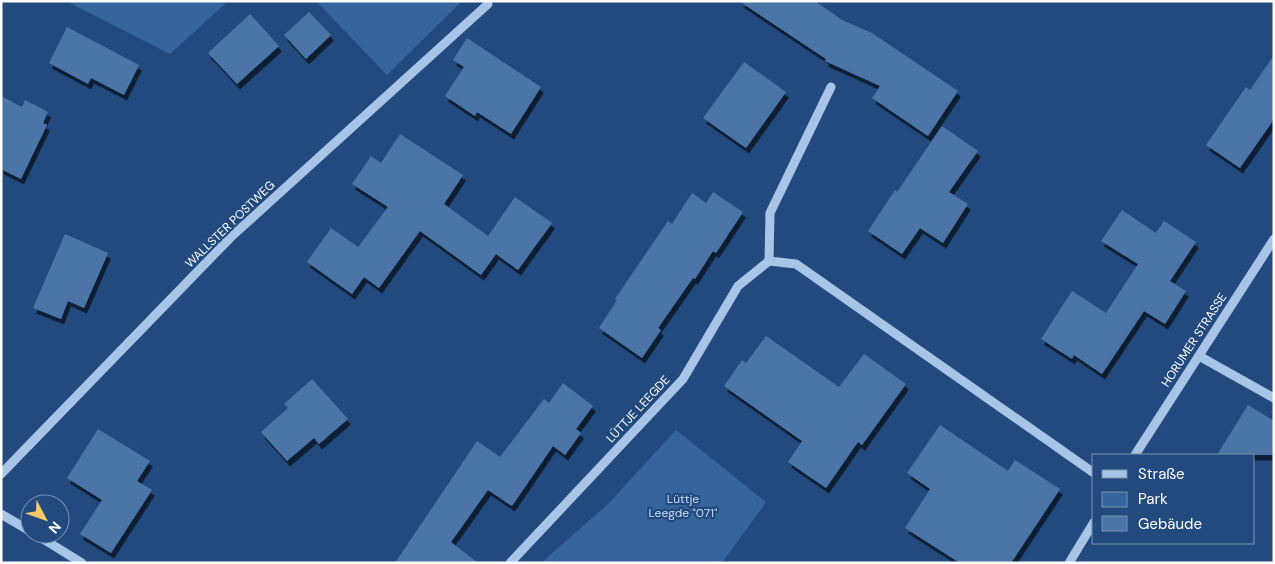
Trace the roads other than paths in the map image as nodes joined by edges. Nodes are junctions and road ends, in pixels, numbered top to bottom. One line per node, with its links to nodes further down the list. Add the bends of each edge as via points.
1 (488, 4): 9 (street, WALLSTER POSTWEG, via 231,238)
2 (831, 87): 4 (street, via 770,213)
3 (1274, 239): 5 (street, HORUMER STRASSE)
4 (768, 261): 8 (street, via 796,264); 15 (street, LÜTTJE LEEGDE, via 738,286 683,379)
5 (1199, 356): 6 (street); 7 (street, HORUMER STRASSE)
6 (1274, 398)
7 (1137, 454)
8 (1092, 472)
9 (1, 474)
10 (1, 514): 11 (street)
11 (20, 525)
12 (1092, 525): 16 (street)
13 (51, 544): 14 (street)
14 (82, 563)
15 (510, 563)
16 (1069, 563)

